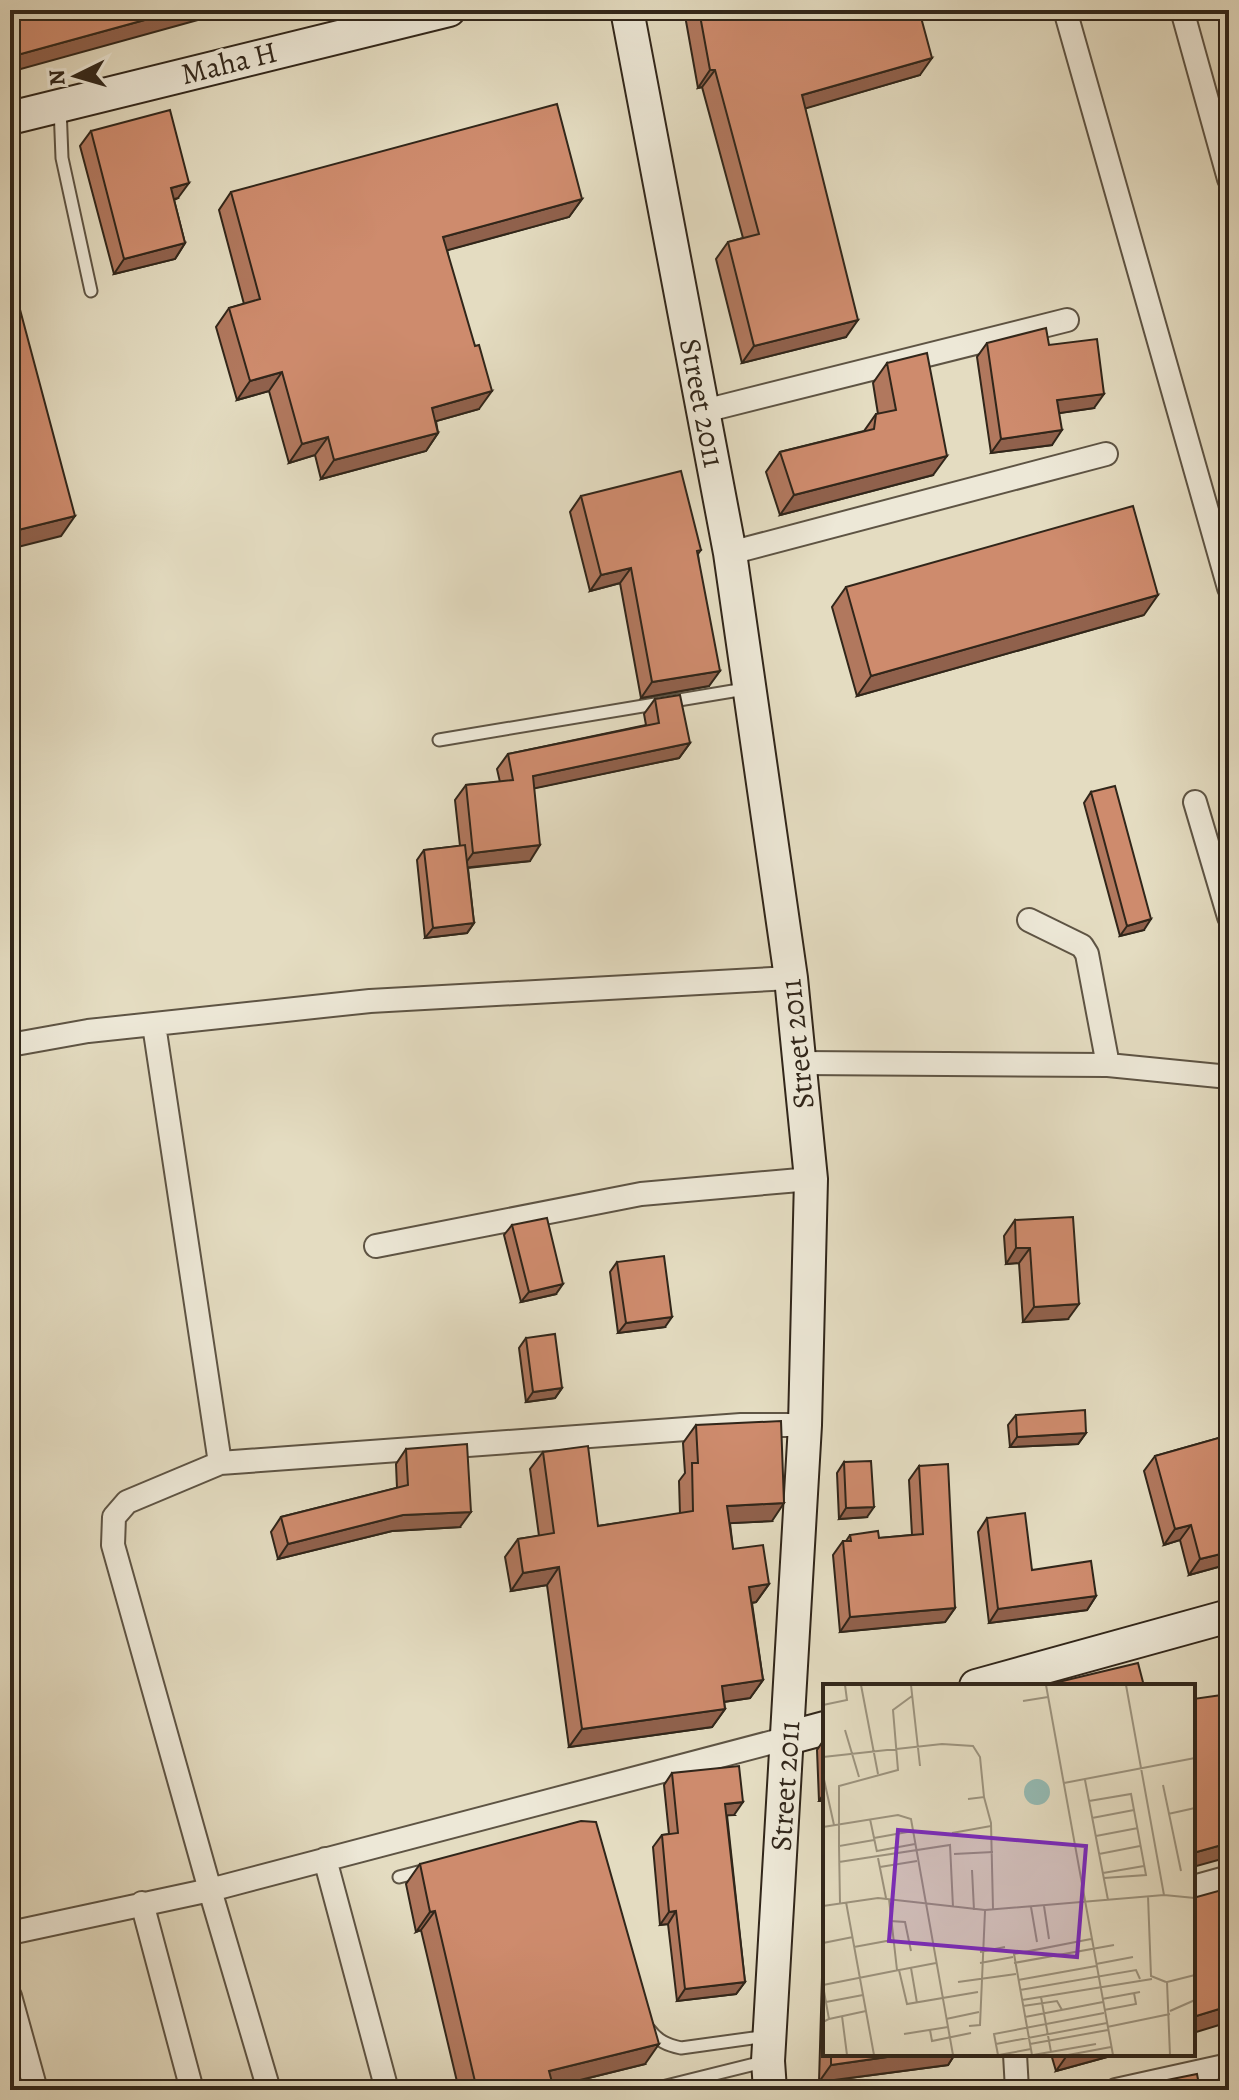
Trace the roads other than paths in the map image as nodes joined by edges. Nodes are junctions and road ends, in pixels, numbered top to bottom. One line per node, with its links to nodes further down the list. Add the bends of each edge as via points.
1 (449, 10): 5 (main road, Maha H)
2 (627, 10): 10 (main road, Street 2011)
3 (1065, 10): 13 (street)
4 (1182, 10): 7 (street)
5 (60, 104): 6 (main road, Maha H); 8 (lane, via 62,158)
6 (10, 118)
7 (1229, 179)
8 (91, 291)
9 (1067, 320): 10 (street)
10 (704, 411): 12 (main road, Street 2011)
11 (1106, 454): 12 (street)
12 (730, 553): 14 (main road, Street 2011)
13 (1229, 588)
14 (750, 688): 15 (lane); 19 (main road, Street 2011)
15 (439, 740)
16 (1195, 802): 17 (street)
17 (1229, 917)
18 (1029, 920): 23 (street, via 1082,946 1087,954)
19 (791, 978): 20 (street, via 370,1001); 22 (main road, Street 2011)
20 (154, 1025): 21 (street); 28 (street)
21 (10, 1045)
22 (801, 1063): 23 (street); 25 (main road, Street 2011)
23 (1108, 1065): 24 (street)
24 (1229, 1077)
25 (811, 1179): 26 (street, via 641,1194); 27 (main road, Street 2011)
26 (376, 1246)
27 (805, 1425): 28 (street, via 741,1425); 32 (main road, Street 2011)
28 (220, 1463): 38 (street, via 127,1502 114,1517 113,1545)
29 (1229, 1616): 30 (main road)
30 (983, 1684)
31 (823, 1729): 32 (main road)
32 (788, 1738): 33 (street); 44 (main road, Street 2011)
33 (325, 1859): 38 (street); 49 (street)
34 (444, 1865): 35 (lane)
35 (399, 1877)
36 (1229, 1877): 37 (street)
37 (1195, 1886)
38 (210, 1890): 39 (street); 48 (street)
39 (142, 1903): 40 (street); 47 (street)
40 (10, 1933)
41 (10, 1996): 46 (street)
42 (645, 2024): 44 (lane, via 669,2046)
43 (1015, 2056): 51 (street)
44 (769, 2062): 50 (lane)
45 (1229, 2065): 52 (street)
46 (36, 2090)
47 (192, 2090)
48 (269, 2090)
49 (387, 2090)
50 (650, 2090)
51 (1017, 2090)
52 (1116, 2090)

